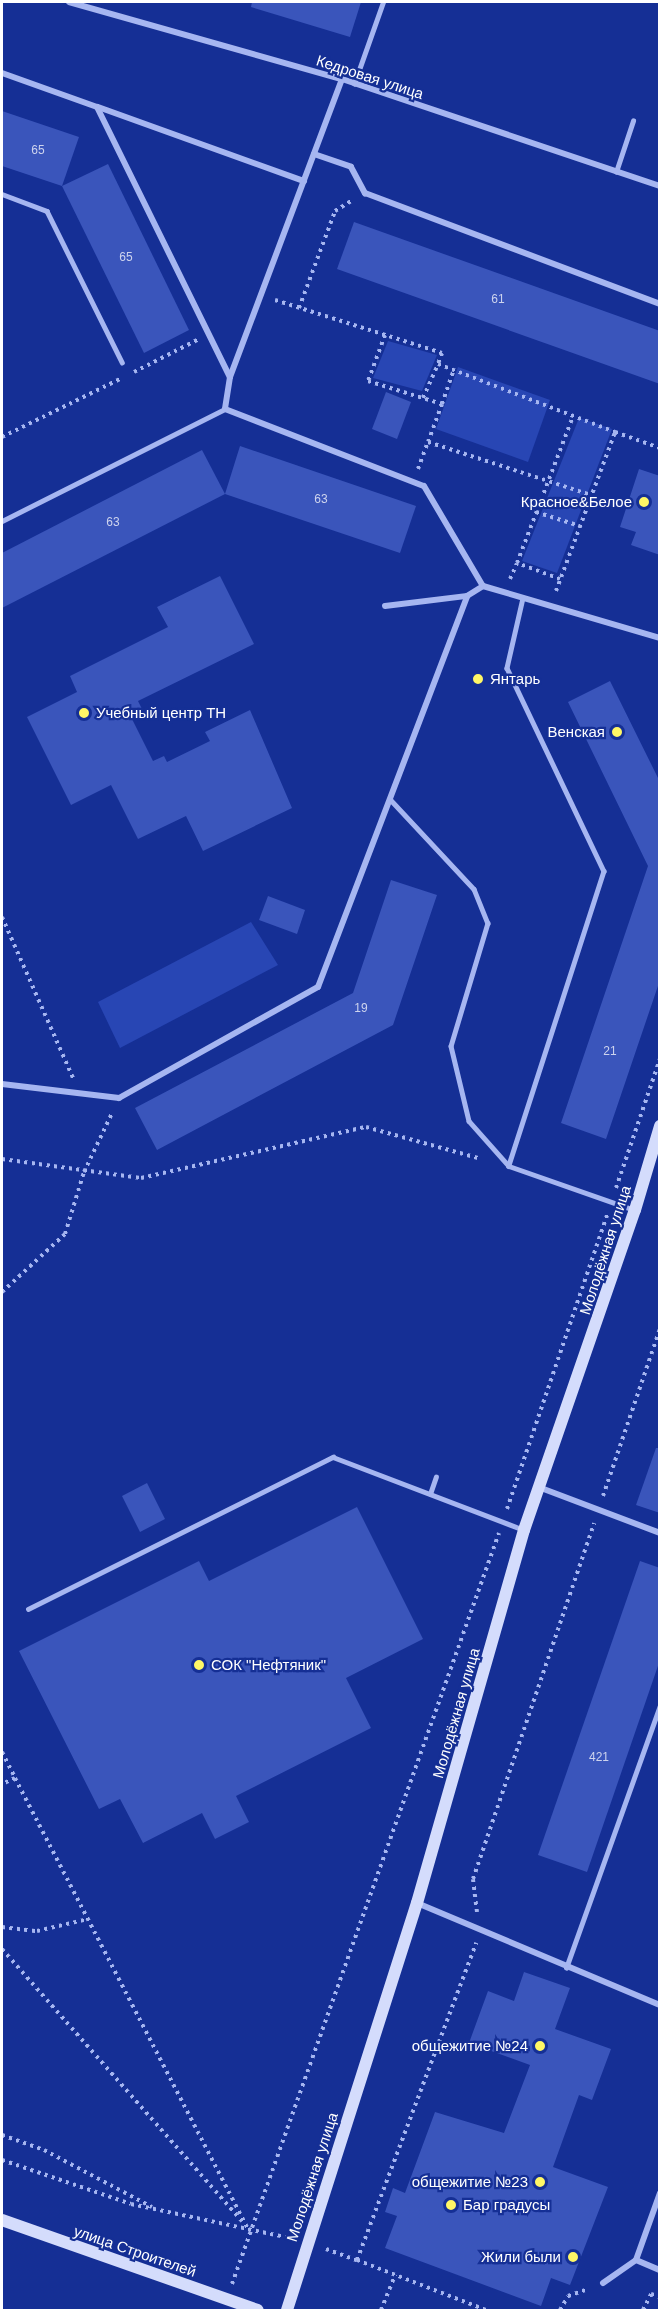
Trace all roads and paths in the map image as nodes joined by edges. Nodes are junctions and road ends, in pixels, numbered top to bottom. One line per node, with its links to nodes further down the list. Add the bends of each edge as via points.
1 (69, 2): 4 (street, Кедровая улица)
2 (383, 2): 5 (lane)
3 (2, 74): 6 (street)
4 (342, 79): 5 (street, Кедровая улица); 8 (street)
5 (354, 84): 9 (street, Кедровая улица)
6 (97, 107): 10 (street); 17 (street)
7 (633, 121): 9 (lane)
8 (314, 154): 10 (street); 12 (street, via 351,167)
9 (616, 172): 11 (street, Кедровая улица)
10 (304, 181): 14 (street)
11 (660, 186)
12 (365, 193): 15 (street); 16 (path, via 335,211)
13 (2, 194): 19 (lane, via 47,211)
14 (261, 296): 16 (path); 22 (street)
15 (660, 304)
16 (299, 308): 18 (path)
17 (209, 334): 22 (street); 28 (path)
18 (385, 335): 20 (path, via 442,353); 23 (path, via 368,381)
19 (122, 362)
20 (438, 364): 21 (path); 23 (path)
21 (454, 370): 24 (path); 26 (path)
22 (230, 377): 25 (street)
23 (423, 398): 24 (path)
24 (441, 404): 29 (path)
25 (225, 409): 32 (street); 35 (lane)
26 (573, 416): 27 (path); 31 (path)
27 (615, 432): 30 (path); 33 (path)
28 (2, 437)
29 (428, 442): 31 (path); 32 (path)
30 (660, 448)
31 (547, 481): 33 (path); 34 (path)
32 (414, 482): 38 (street, via 424,486)
33 (591, 495): 36 (path)
34 (536, 512): 36 (path); 37 (path, via 517,562)
35 (2, 521)
36 (580, 526): 37 (path)
37 (560, 579): 42 (path)
38 (483, 586): 39 (street); 40 (street)
39 (467, 596): 41 (street); 44 (street)
40 (523, 598): 42 (street); 52 (lane, via 507,668 604,871)
41 (386, 606)
42 (550, 606): 43 (street)
43 (660, 638)
44 (390, 799): 49 (street, via 318,987); 52 (lane, via 474,889 488,923 451,1046 469,1121)
45 (2, 917): 48 (path)
46 (660, 1059): 54 (path)
47 (2, 1084): 48 (street)
48 (81, 1094): 49 (street)
49 (119, 1098): 53 (path)
50 (660, 1126): 55 (street, Молодёжная улица)
51 (2, 1159): 53 (path)
52 (509, 1166): 53 (path, via 366,1127 141,1178); 54 (lane)
53 (84, 1172): 56 (path, via 65,1234)
54 (612, 1201): 55 (lane); 60 (path)
55 (635, 1210): 58 (street, Молодёжная улица)
56 (2, 1292)
57 (436, 1477): 59 (lane)
58 (541, 1488): 61 (street, Молодёжная улица); 62 (street)
59 (430, 1494): 60 (lane); 63 (lane, via 333,1457)
60 (503, 1521): 61 (lane); 78 (path)
61 (524, 1530): 68 (street, Молодёжная улица)
62 (660, 1533)
63 (28, 1609)
64 (660, 1705): 72 (lane)
65 (2, 1752): 66 (path)
66 (15, 1778): 67 (path); 69 (path)
67 (2, 1784)
68 (417, 1903): 72 (street); 87 (street, Молодёжная улица)
69 (88, 1919): 70 (path, via 37,1931); 78 (path)
70 (2, 1927)
71 (2, 1949): 78 (path)
72 (566, 1968): 73 (street)
73 (660, 2005)
74 (2, 2135): 76 (path, via 44,2150)
75 (660, 2193): 80 (street)
76 (157, 2210)
77 (2, 2220): 85 (street, улица Строителей)
78 (247, 2228): 85 (path)
79 (357, 2260): 82 (path)
80 (636, 2260): 81 (street); 83 (street)
81 (660, 2270)
82 (395, 2275): 88 (path); 89 (path)
83 (603, 2283): 90 (path, via 568,2296)
84 (660, 2297): 91 (path, via 651,2294)
85 (228, 2299): 86 (street, улица Строителей)
86 (258, 2310)
87 (287, 2310)
88 (381, 2310)
89 (486, 2310)
90 (560, 2310)
91 (643, 2310)

